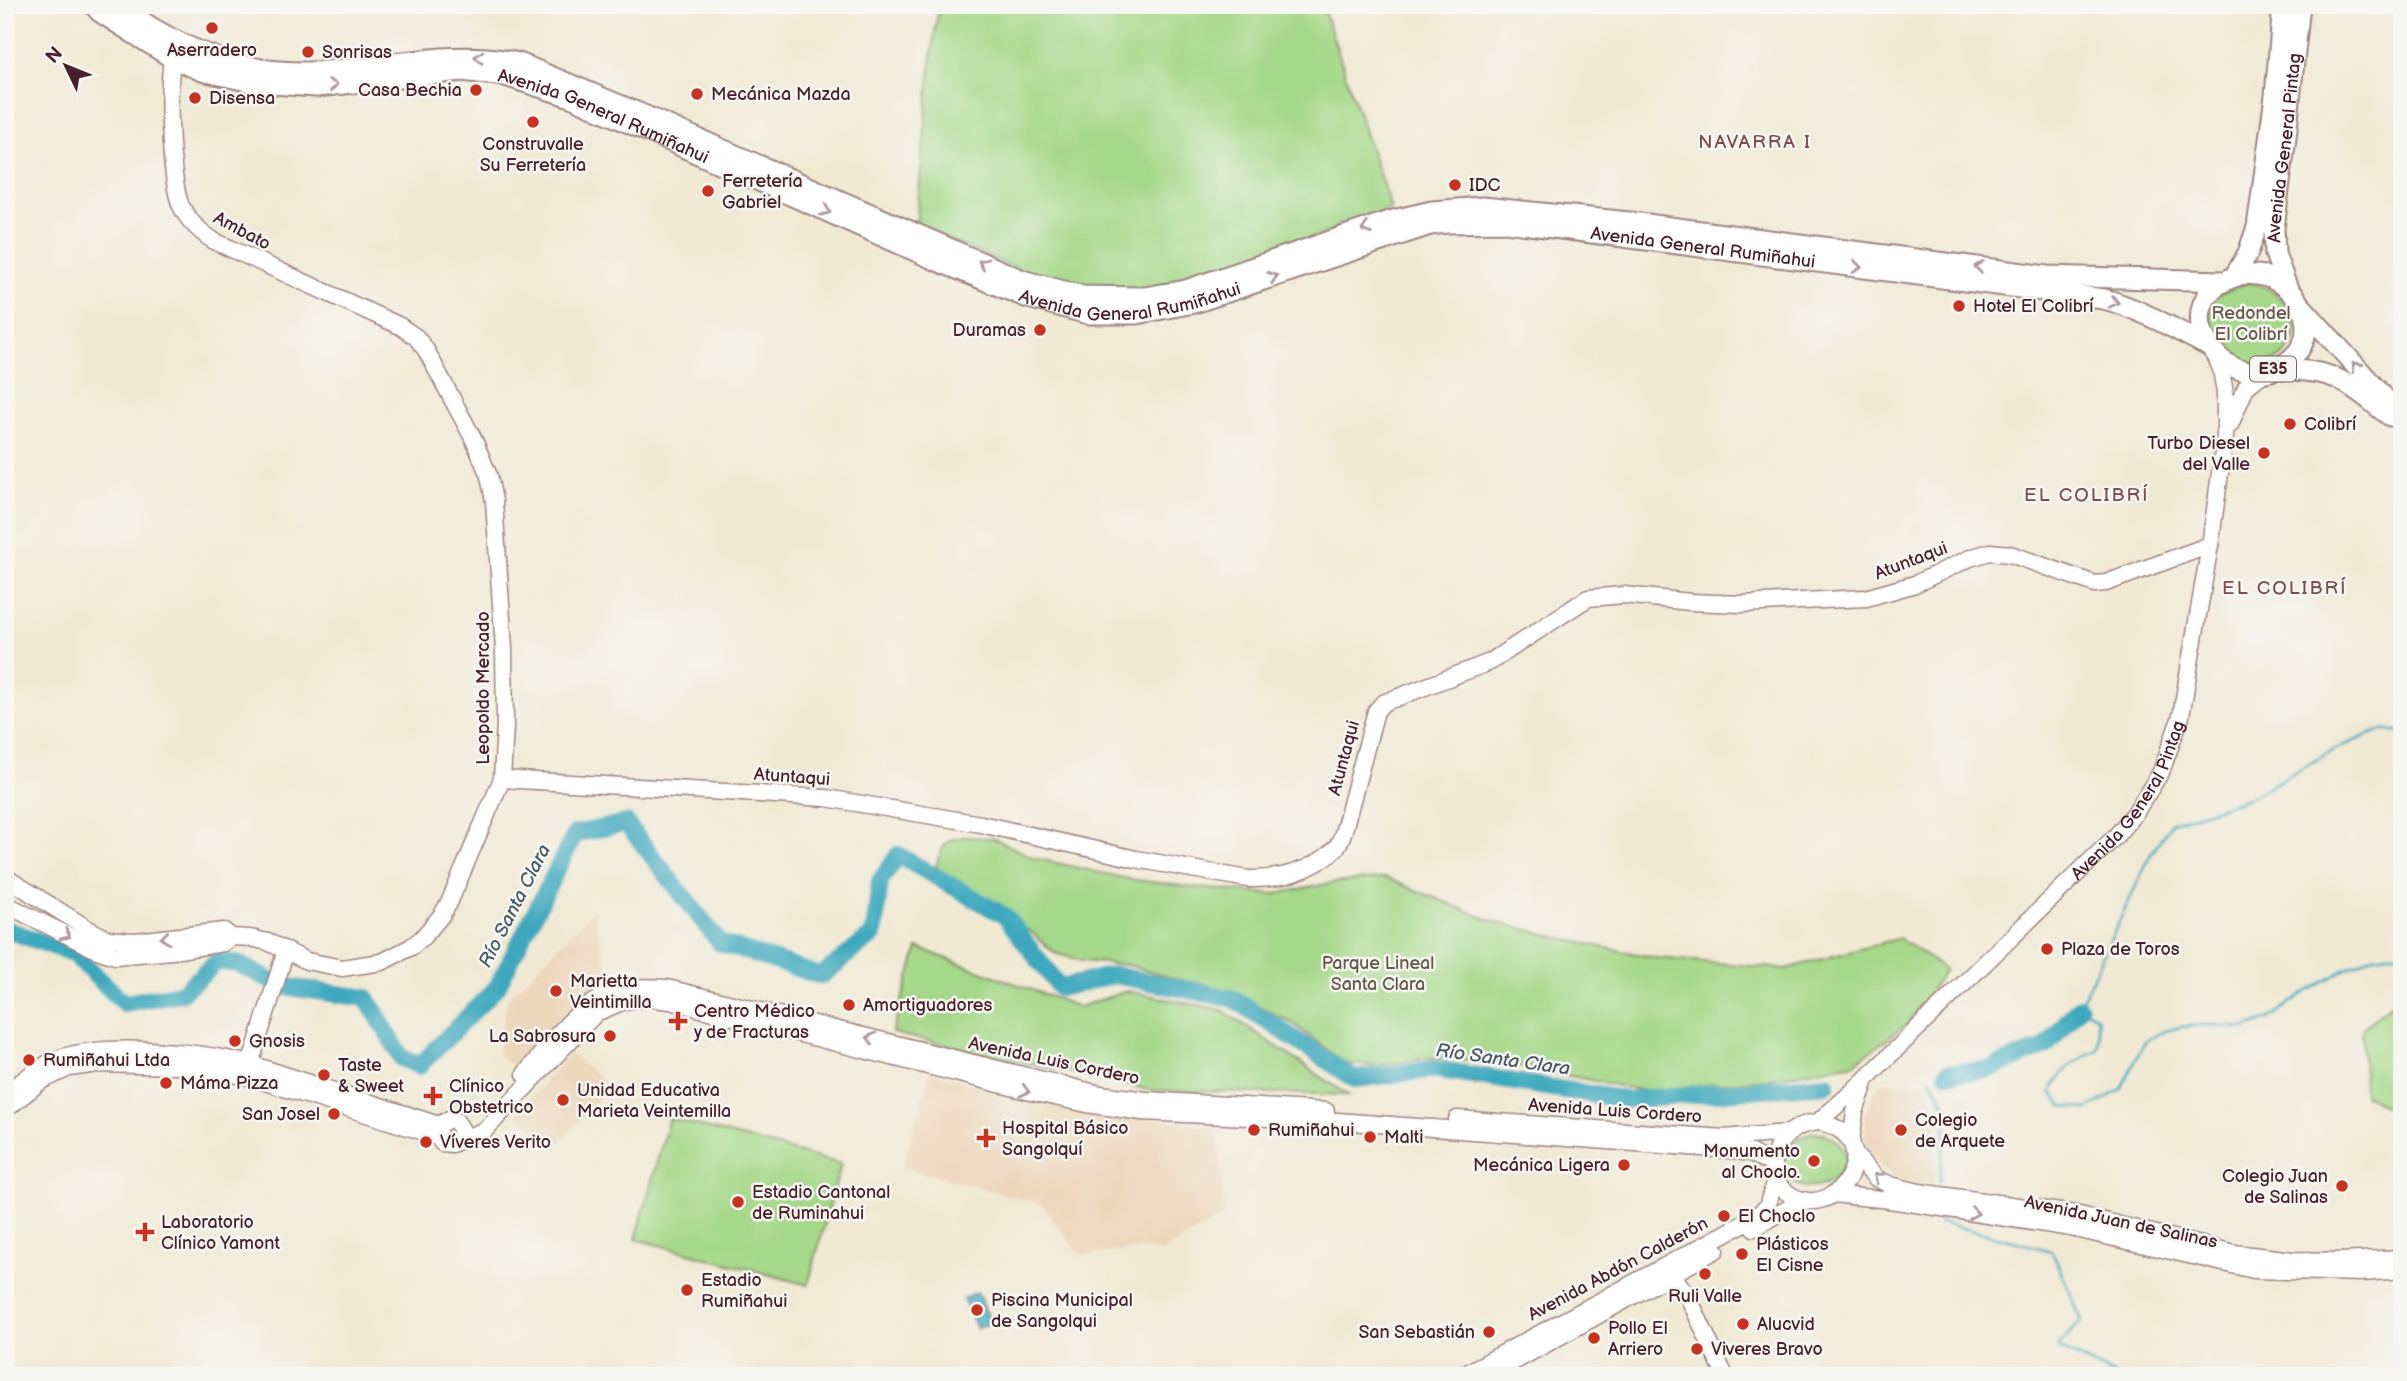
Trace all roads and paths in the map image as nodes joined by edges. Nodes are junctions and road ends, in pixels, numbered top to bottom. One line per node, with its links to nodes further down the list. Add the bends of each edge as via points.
1 (94, 5): 5 (highway, Avenida General Rumiñahui)
2 (118, 5): 5 (highway, Avenida General Rumiñahui)
3 (2283, 5): 6 (highway, Avenida General Pintag, via 2257,227 2248,253)
4 (2300, 5): 7 (highway, Avenida General Pintag, via 2274,228 2278,266)
5 (174, 51): 6 (highway, Avenida General Rumiñahui, one-way to 5, via 2046,276 1483,207 1432,211 1389,221 1186,289 1144,297 1083,296 1022,280 519,63 464,56 303,72); 9 (highway, Avenida General Rumiñahui, one-way to 9, via 202,71 284,86 317,88 461,71 505,76 571,97 1028,298 1088,314 1168,310 1430,225 1506,222 2104,299 2143,312); 10 (main road, Ambato, via 169,78 173,175 179,202 193,224 230,249 400,326 416,337)
6 (2229, 279): 7 (highway, via 2261,275); 9 (highway, via 2211,291 2201,311 2202,331)
7 (2288, 290): 8 (highway)
8 (2302, 307): 11 (highway, E35, via 2306,338 2293,357); 12 (highway, one-way to 8)
9 (2212, 351): 11 (highway, E35, via 2240,369); 14 (main road, Avenida General Pintag, via 2225,393)
10 (433, 361): 16 (main road, Leopoldo Mercado, via 481,456 494,501 504,649)
11 (2270, 370): 13 (highway, E35, via 2321,373 2338,379); 14 (main road, Avenida General Pintag, via 2243,393)
12 (2402, 417)
13 (2402, 425)
14 (2225, 437): 15 (main road, Avenida General Pintag)
15 (2210, 545): 16 (main road, Atuntaqui, via 2095,584 2010,554 1990,552 1915,584 1866,598 1741,604 1624,595 1588,598 1490,662 1383,703 1376,712 1338,846 1295,872 1261,880 826,798); 22 (main road, Avenida General Pintag, via 2181,716 2152,788 2116,836)
16 (502, 779): 20 (main road, Leopoldo Mercado, via 449,903 411,947 382,962 342,968 307,961)
17 (5, 877): 19 (main road, Leopoldo Mercado, one-way to 17, via 224,931 135,941 108,939)
18 (5, 904): 19 (main road, one-way to 19, via 115,956 223,943)
19 (231, 937): 20 (main road, Leopoldo Mercado, via 268,942)
20 (286, 950): 21 (main road)
21 (248, 1070): 23 (main road, via 226,1058 179,1052 92,1051 42,1066); 24 (main road, via 128,1063 69,1068 41,1081); 26 (main road, via 438,1130 449,1119)
22 (1867, 1077): 25 (main road, Avenida General Pintag); 28 (main road, Avenida General Pintag, via 1855,1112)
23 (5, 1095)
24 (5, 1110)
25 (1818, 1122): 27 (main road); 28 (main road, via 1836,1128)
26 (459, 1132): 27 (main road, Avenida Luis Cordero, one-way to 26, via 1724,1138 1146,1100 1100,1094 667,988 637,987 589,1004 492,1111); 29 (main road, Avenida Luis Cordero, one-way to 29, via 471,1137 485,1130 596,1013 624,1000 646,998 1099,1106 1730,1150 1751,1153)
27 (1788, 1133): 29 (main road, via 1775,1153)
28 (1853, 1149): 30 (main road, via 1852,1172); 34 (main road, Avenida Juan de Salinas, one-way to 28, via 2234,1253 2075,1214 1919,1192 1883,1183)
29 (1774, 1172): 31 (main road, via 1786,1192); 33 (main road, Avenida Abdón Calderón, via 1770,1201 1762,1213)
30 (1833, 1195): 31 (main road); 34 (main road, Avenida Juan de Salinas, one-way to 34, via 2071,1228 2254,1270)
31 (1804, 1200): 33 (main road, Avenida Abdón Calderón)
32 (2402, 1258): 34 (main road, Avenida Juan de Salinas)
33 (1683, 1265): 36 (main road, via 1688,1276); 36 (main road, via 1677,1282); 37 (main road, Avenida Abdón Calderón); 38 (main road, Avenida Abdón Calderón)
34 (2376, 1266): 35 (main road, Avenida Juan de Salinas)
35 (2402, 1270)
36 (1686, 1292): 39 (main road)
37 (1461, 1376)
38 (1488, 1376)
39 (1725, 1376)

